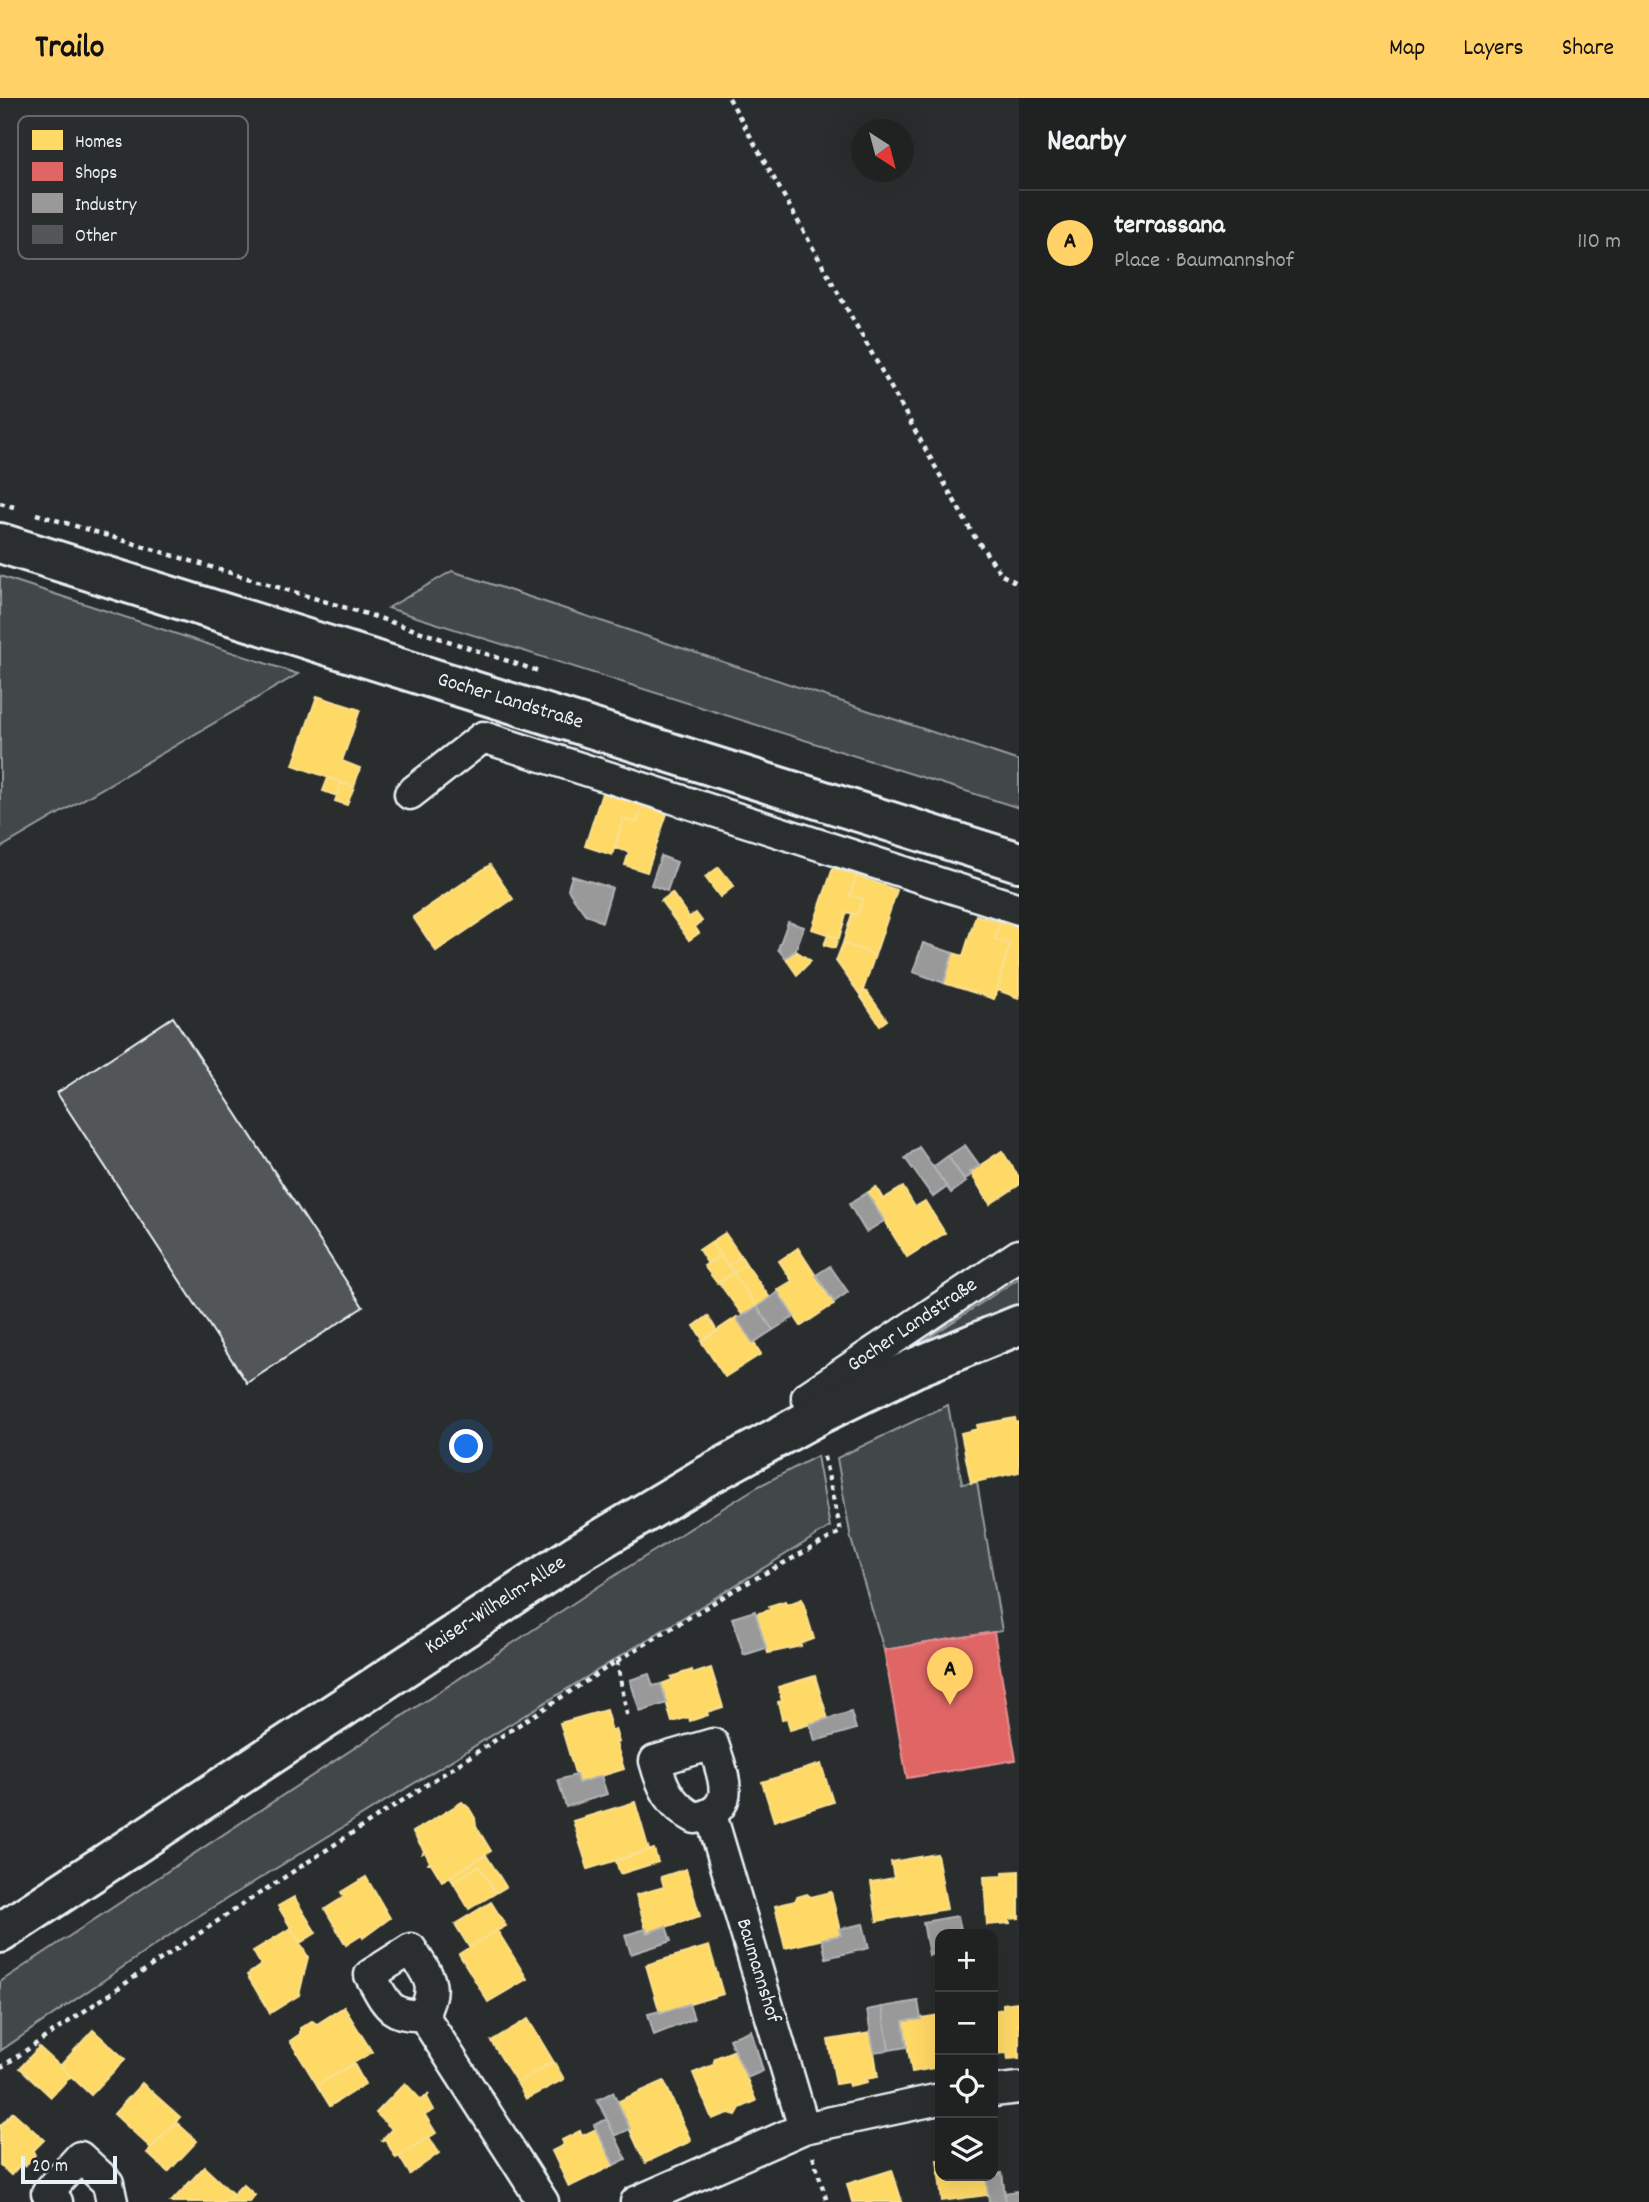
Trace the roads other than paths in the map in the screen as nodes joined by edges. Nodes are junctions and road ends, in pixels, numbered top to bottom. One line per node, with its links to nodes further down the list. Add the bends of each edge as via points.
1 (0, 543): 3 (street, Gocher Landstraße)
2 (410, 794): 4 (street, Gocher Landstraße, via 484,737)
3 (1019, 862)
4 (1019, 909)
5 (1019, 1255): 7 (street, Gocher Landstraße)
6 (1019, 1325): 9 (street, Kaiser-Wilhelm-Allee, via 914,1368 703,1478 555,1567)
7 (807, 1397)
8 (711, 1815): 14 (street, Baumannshof)
9 (0, 1933)
10 (423, 2015): 17 (street)
11 (1019, 2088): 12 (street)
12 (998, 2090)
13 (935, 2100): 14 (street)
14 (804, 2128): 18 (street)
15 (57, 2202): 16 (street, via 47,2193 80,2158 108,2183)
16 (112, 2202)
17 (543, 2202)
18 (636, 2202)

